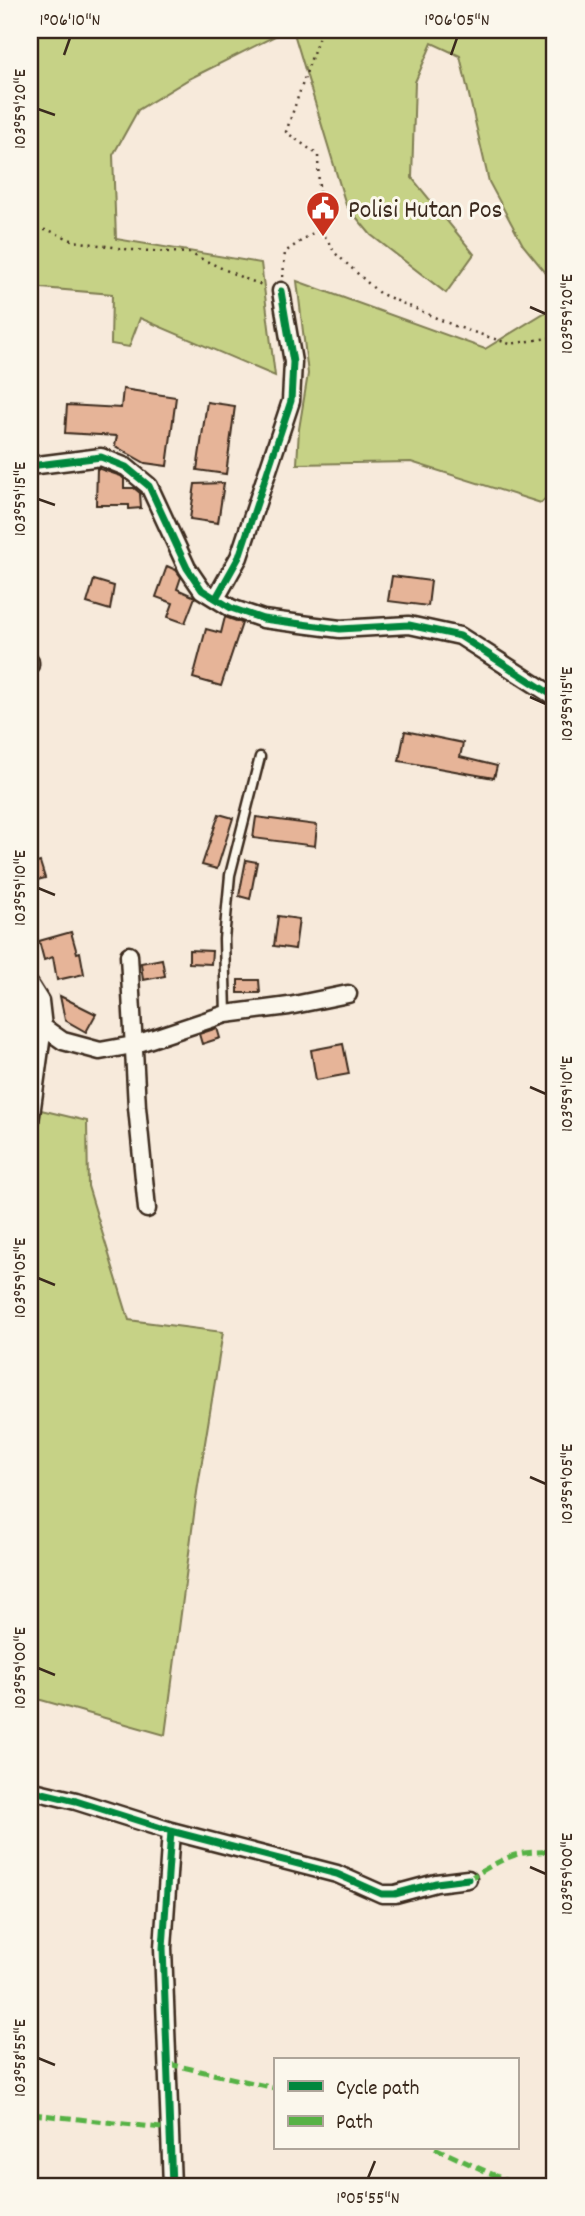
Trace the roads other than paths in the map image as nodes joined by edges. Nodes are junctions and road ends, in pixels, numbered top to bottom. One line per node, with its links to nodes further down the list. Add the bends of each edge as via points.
1 (281, 291): 3 (street, via 293,362 291,401 239,557)
2 (30, 466): 3 (street, via 101,457 126,467 149,485 187,568 202,590)
3 (216, 598): 4 (street, via 263,619 340,629 409,625 460,636)
4 (555, 697)
5 (260, 757): 9 (lane, via 230,874 224,939)
6 (129, 955): 11 (street)
7 (30, 985): 10 (street, via 40,1001)
8 (348, 994): 9 (street)
9 (226, 1014): 11 (street)
10 (43, 1027): 11 (street, via 63,1041 100,1051); 12 (street)
11 (133, 1045): 13 (street)
12 (30, 1122)
13 (147, 1209)
14 (30, 1790): 15 (street)
15 (171, 1831): 16 (street, via 337,1874 382,1894); 17 (street, via 163,1948)
16 (468, 1879)
17 (172, 2186)

